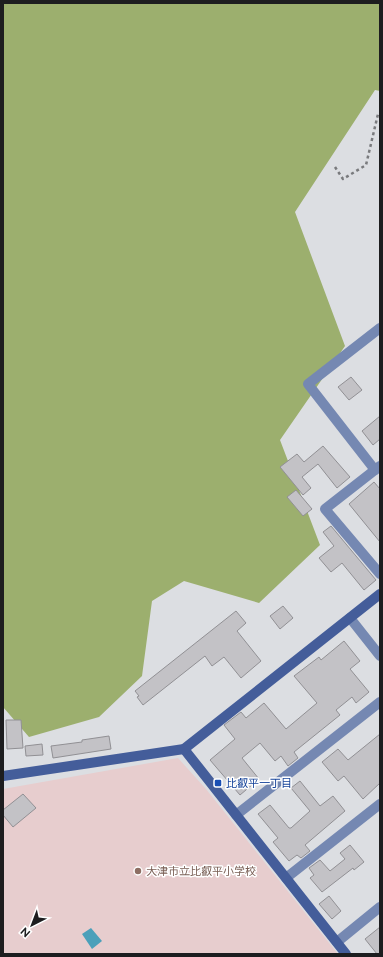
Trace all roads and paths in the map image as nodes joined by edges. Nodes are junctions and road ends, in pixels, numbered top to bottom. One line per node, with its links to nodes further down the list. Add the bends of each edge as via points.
1 (380, 113): 2 (path, via 366,165 343,179)
2 (336, 167)
3 (380, 328): 4 (street, via 308,384)
4 (377, 468): 5 (street, via 325,509)
5 (380, 574)
6 (380, 594): 7 (street)
7 (350, 618): 8 (street); 10 (street)
8 (380, 656)
9 (380, 702): 13 (street)
10 (184, 749): 11 (street); 13 (street)
11 (3, 776)
12 (380, 804): 14 (street)
13 (236, 815): 14 (street)
14 (286, 878): 16 (street)
15 (380, 908): 16 (street)
16 (337, 942): 17 (street)
17 (346, 954)

